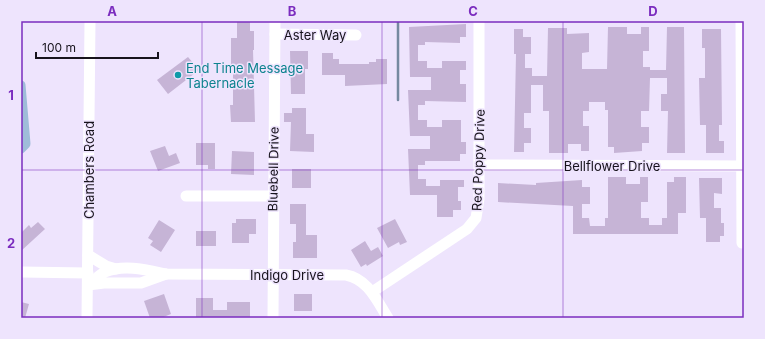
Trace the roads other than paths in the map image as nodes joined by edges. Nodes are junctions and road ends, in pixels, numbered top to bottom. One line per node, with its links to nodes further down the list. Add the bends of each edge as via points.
1 (90, 21): 13 (street, Chambers Road)
2 (275, 21): 5 (street, Bluebell Drive)
3 (480, 21): 8 (street, Red Poppy Drive)
4 (741, 21): 7 (street)
5 (275, 34): 6 (street, Aster Way); 11 (street, Bluebell Drive)
6 (356, 35)
7 (743, 65): 9 (street)
8 (480, 165): 9 (street, Bellflower Drive); 20 (street, Red Poppy Drive, via 478,210 472,224)
9 (743, 166): 12 (street)
10 (186, 196): 11 (street)
11 (273, 196): 18 (street, Bluebell Drive)
12 (742, 243)
13 (88, 255): 14 (street); 16 (street, Chambers Road)
14 (116, 269): 17 (street, Indigo Drive, via 146,269); 19 (street, via 105,272)
15 (21, 272): 16 (street)
16 (88, 273): 19 (street, Chambers Road)
17 (166, 274): 18 (street, Indigo Drive); 19 (street, Indigo Drive, via 141,284 104,283)
18 (272, 274): 20 (street, Indigo Drive, via 346,275 360,281); 22 (street, Bluebell Drive)
19 (88, 286): 21 (street, Chambers Road)
20 (372, 292): 23 (street, Indigo Drive)
21 (87, 318)
22 (273, 318)
23 (388, 318)

